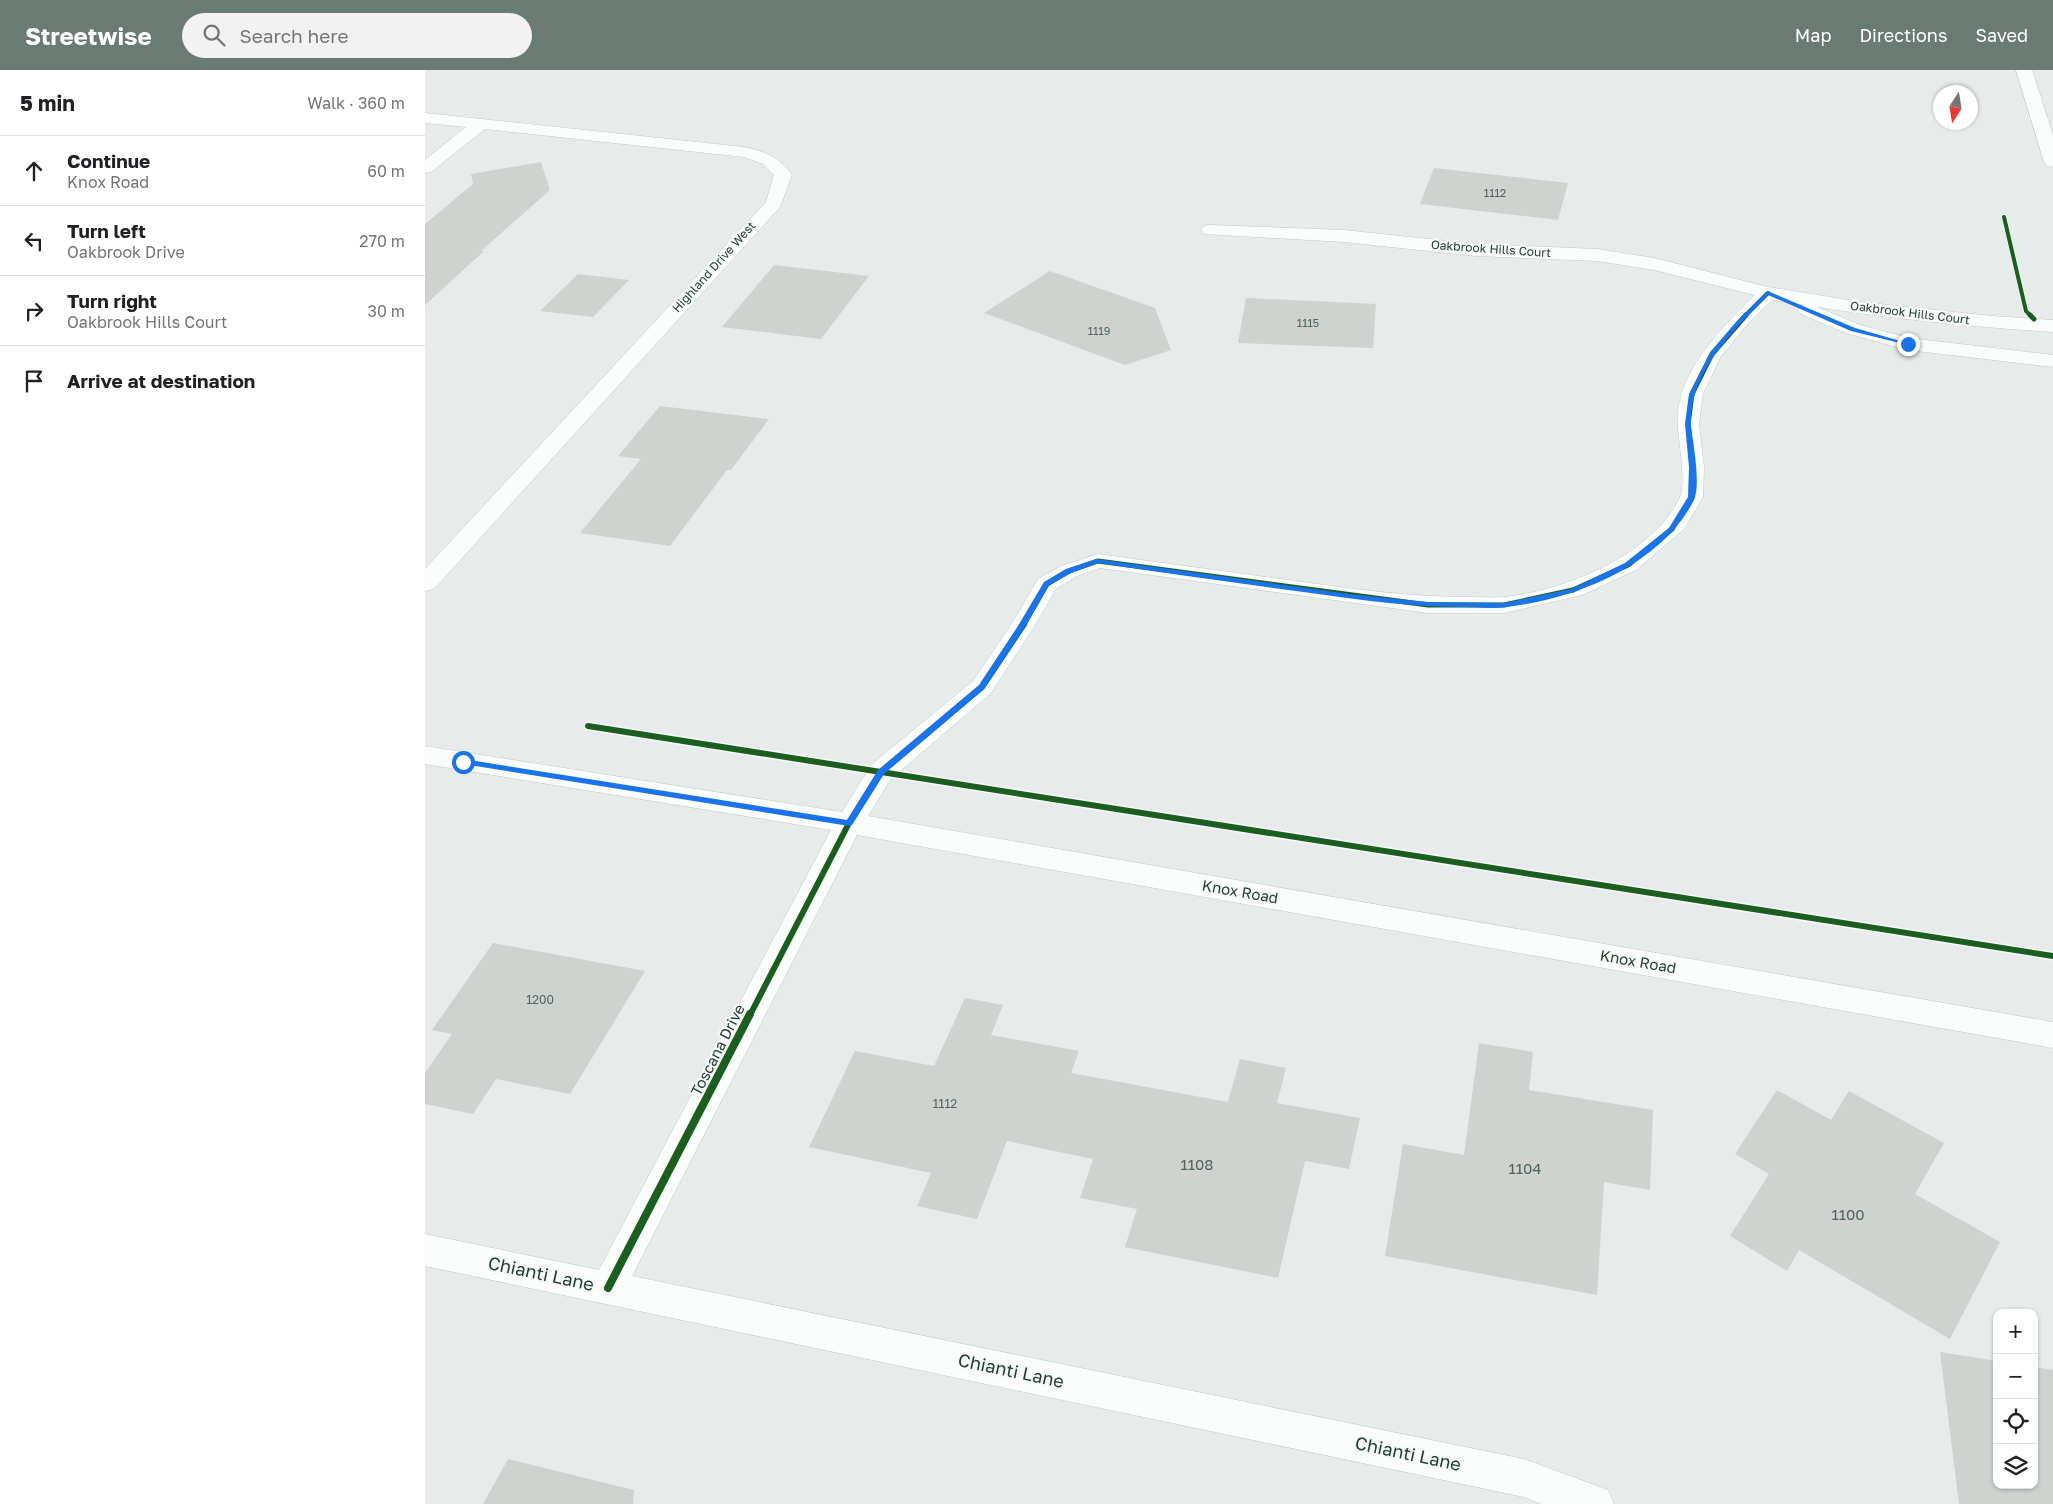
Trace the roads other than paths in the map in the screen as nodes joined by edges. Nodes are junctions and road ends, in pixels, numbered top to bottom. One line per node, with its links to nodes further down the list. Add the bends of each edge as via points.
1 (2024, 70): 4 (street)
2 (425, 118): 3 (street)
3 (481, 124): 5 (street); 10 (street, Highland Drive West, via 756,154 775,163 783,176 774,203)
4 (2053, 162)
5 (425, 168)
6 (1210, 230): 7 (street, Oakbrook Hills Court, via 1344,236 1476,250 1597,255 1654,264)
7 (1768, 293): 8 (street, Oakbrook Hills Court, via 1861,308); 9 (street, Oakbrook Hills Court, via 1853,330 1908,344); 12 (street, Toscana Drive, via 1712,354 1692,394 1688,424 1693,467 1692,497 1671,529 1628,565 1573,590 1504,605 1428,605 1098,561 1069,571 1047,584 982,687 881,772)
8 (2053, 326)
9 (2053, 361)
10 (425, 584)
11 (425, 755): 12 (street, Knox Road)
12 (849, 823): 13 (street, Knox Road); 15 (street, Toscana Drive)
13 (2053, 1036)
14 (425, 1250): 15 (street, Chianti Lane)
15 (608, 1288): 16 (street, Chianti Lane, via 1524,1478)
16 (1594, 1504)

